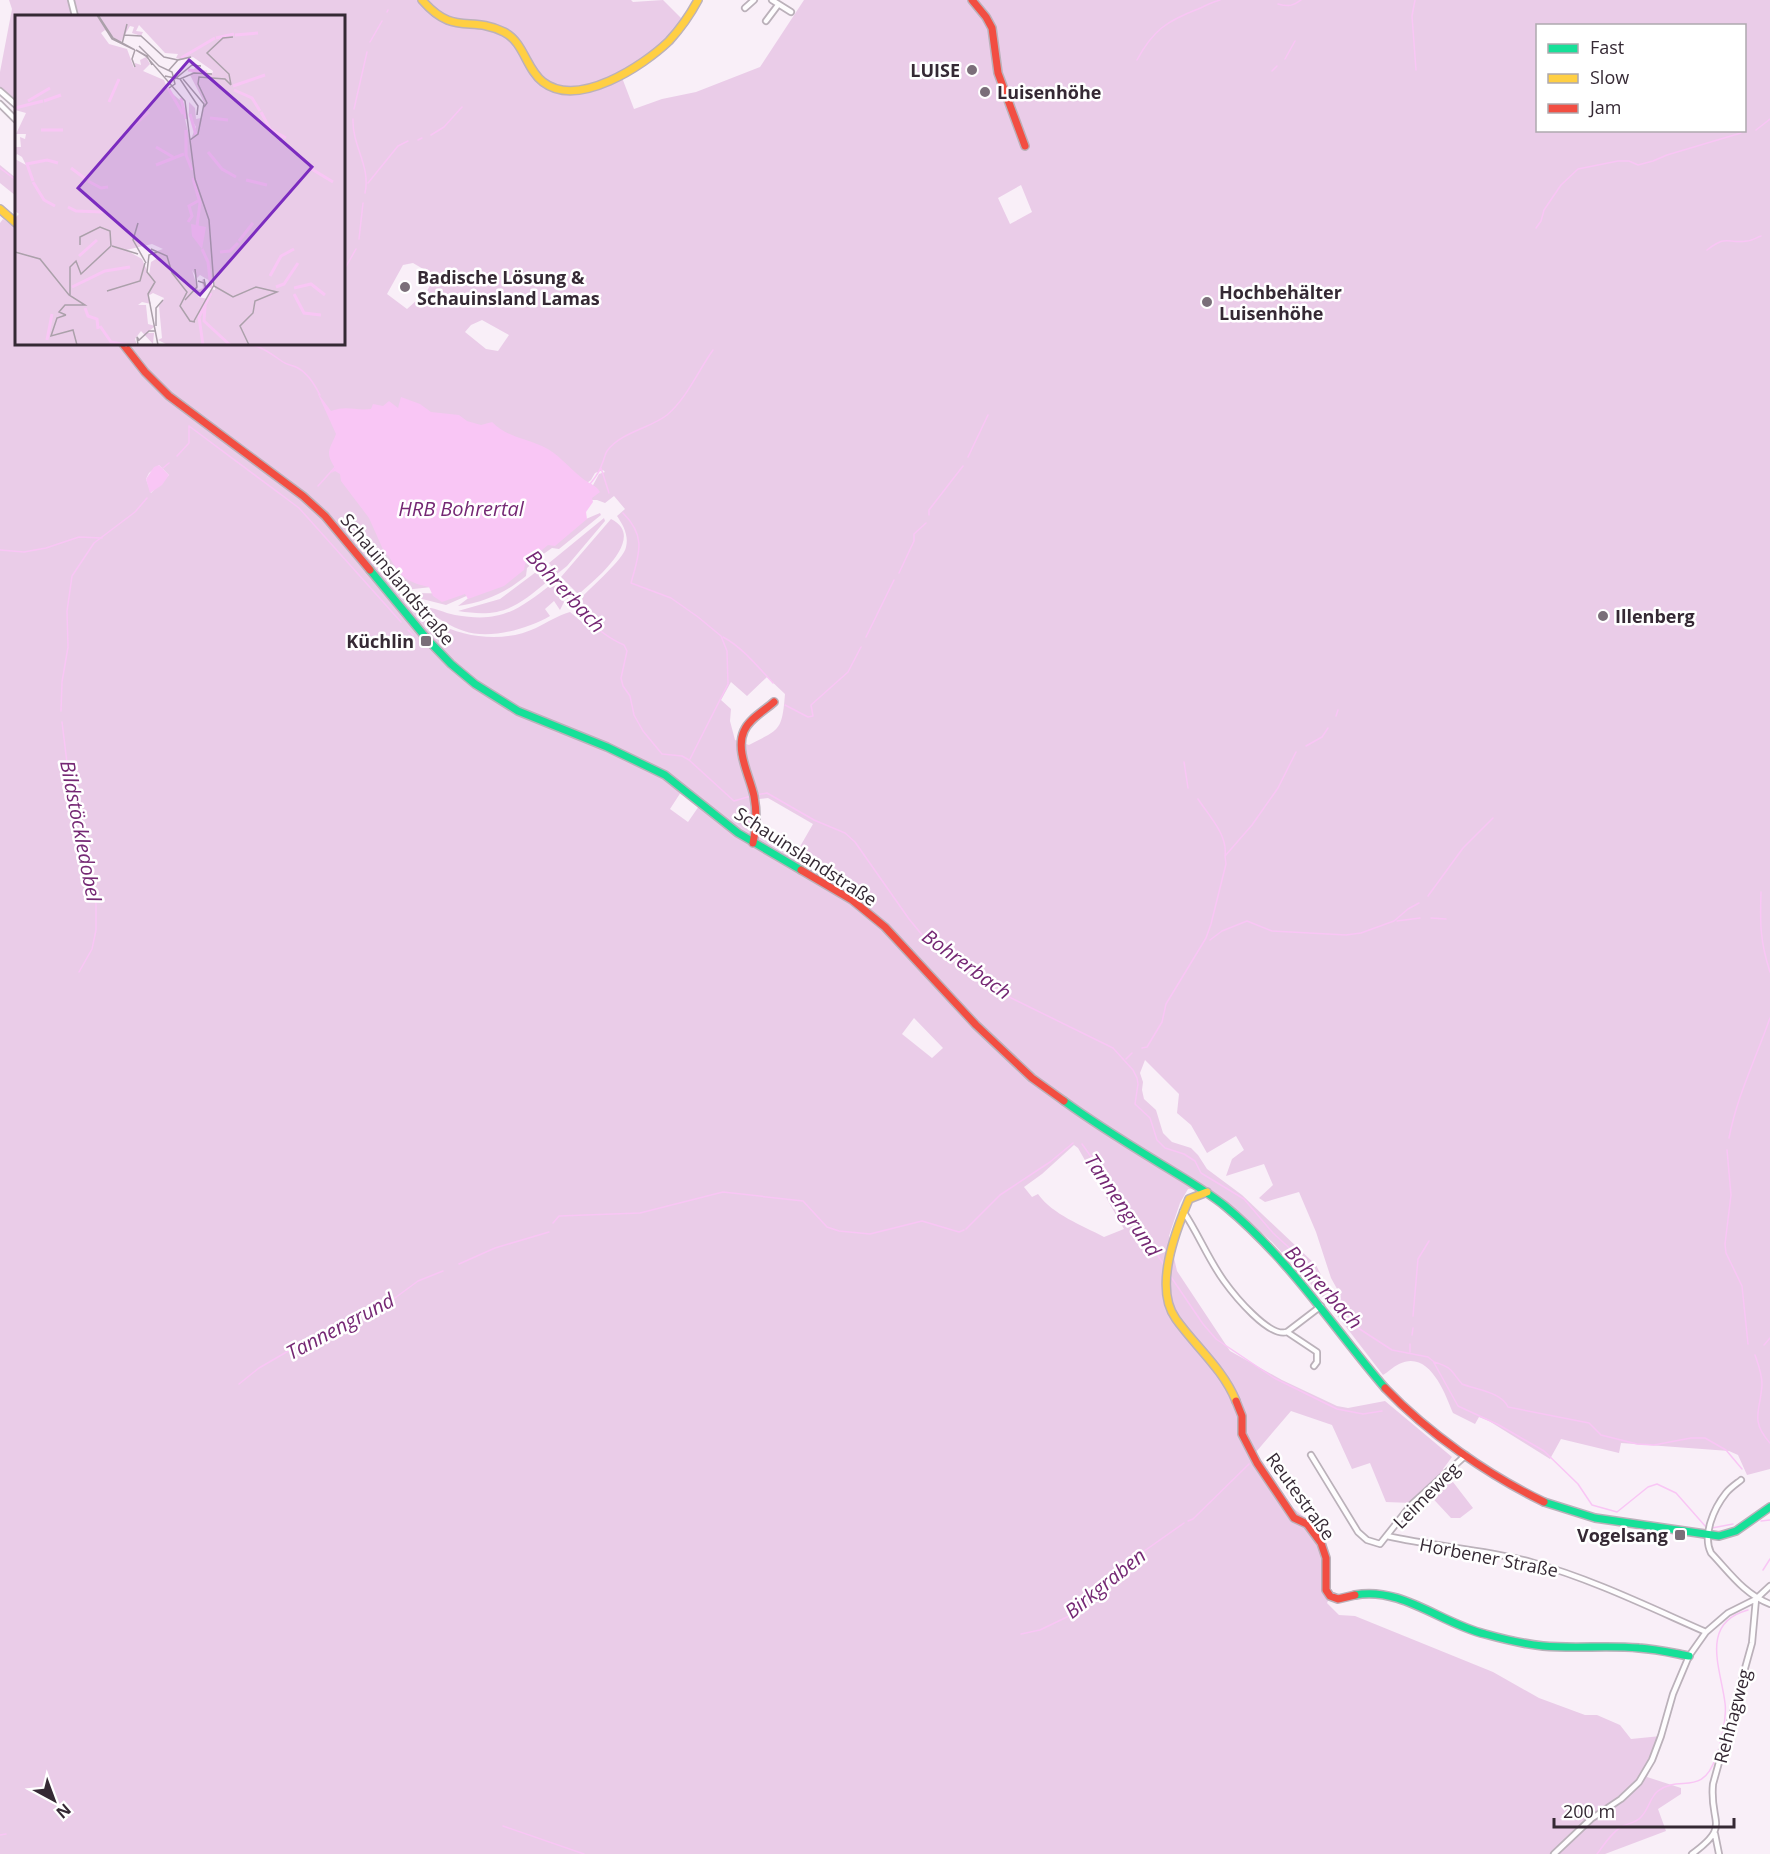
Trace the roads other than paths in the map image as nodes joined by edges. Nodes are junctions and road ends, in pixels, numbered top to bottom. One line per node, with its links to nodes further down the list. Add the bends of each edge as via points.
1 (71, 0): 10 (street)
2 (422, 0): 3 (main road, via 447,23 489,27 508,34 542,81 550,87 573,91 611,80 652,55 678,30)
3 (698, 0)
4 (754, 0): 8 (street)
5 (772, 0): 7 (street)
6 (972, 0): 16 (main road, via 992,28 998,73)
7 (778, 5): 9 (street); 11 (street)
8 (745, 8)
9 (791, 12)
10 (75, 15)
11 (766, 21)
12 (0, 91): 14 (street)
13 (0, 104): 15 (street)
14 (15, 104)
15 (15, 119)
16 (1025, 146)
17 (0, 209): 18 (main road)
18 (15, 222)
19 (124, 345): 21 (main road, Schauinslandstraße, via 169,396 325,516 427,639 467,678 518,711 626,755 665,776)
20 (774, 702): 21 (main road, via 741,735 741,750 756,800 757,832)
21 (753, 843): 22 (main road, Schauinslandstraße, via 872,915 1001,1050 1049,1091)
22 (1207, 1192): 23 (main road, via 1189,1199); 24 (main road, Schauinslandstraße, via 1261,1238)
23 (1183, 1211): 25 (street, via 1224,1282 1241,1302 1274,1331); 37 (main road, Reutestraße, via 1166,1279 1174,1317 1231,1389 1242,1416 1242,1434 1257,1462 1294,1518 1307,1524 1321,1543 1330,1596 1389,1596 1483,1634 1542,1646 1640,1648)
24 (1321, 1306): 25 (street); 28 (main road, Schauinslandstraße, via 1406,1410)
25 (1287, 1332): 26 (street, via 1317,1352)
26 (1314, 1366)
27 (1311, 1455): 32 (street, Horbener Straße, via 1358,1532 1380,1544)
28 (1466, 1455): 31 (main road, Schauinslandstraße, via 1512,1487 1550,1505 1595,1518); 32 (street, Leimeweg, via 1411,1505)
29 (1741, 1480): 31 (street, via 1726,1492 1711,1519)
30 (1770, 1507): 31 (main road, Schauinslandstraße, via 1736,1531 1719,1536)
31 (1709, 1533): 34 (street, via 1711,1553)
32 (1387, 1536): 36 (street, Horbener Straße, via 1530,1562 1581,1577)
33 (1770, 1586): 34 (street)
34 (1756, 1599): 35 (street); 36 (street, via 1728,1613); 38 (street, Rehhagweg, via 1752,1643 1713,1784)
35 (1770, 1604)
36 (1706, 1632): 37 (street)
37 (1689, 1656): 39 (street, via 1652,1760 1640,1782 1591,1819)
38 (1715, 1834): 40 (street); 41 (street, Rehhagweg)
39 (1554, 1854)
40 (1692, 1854)
41 (1719, 1854)

